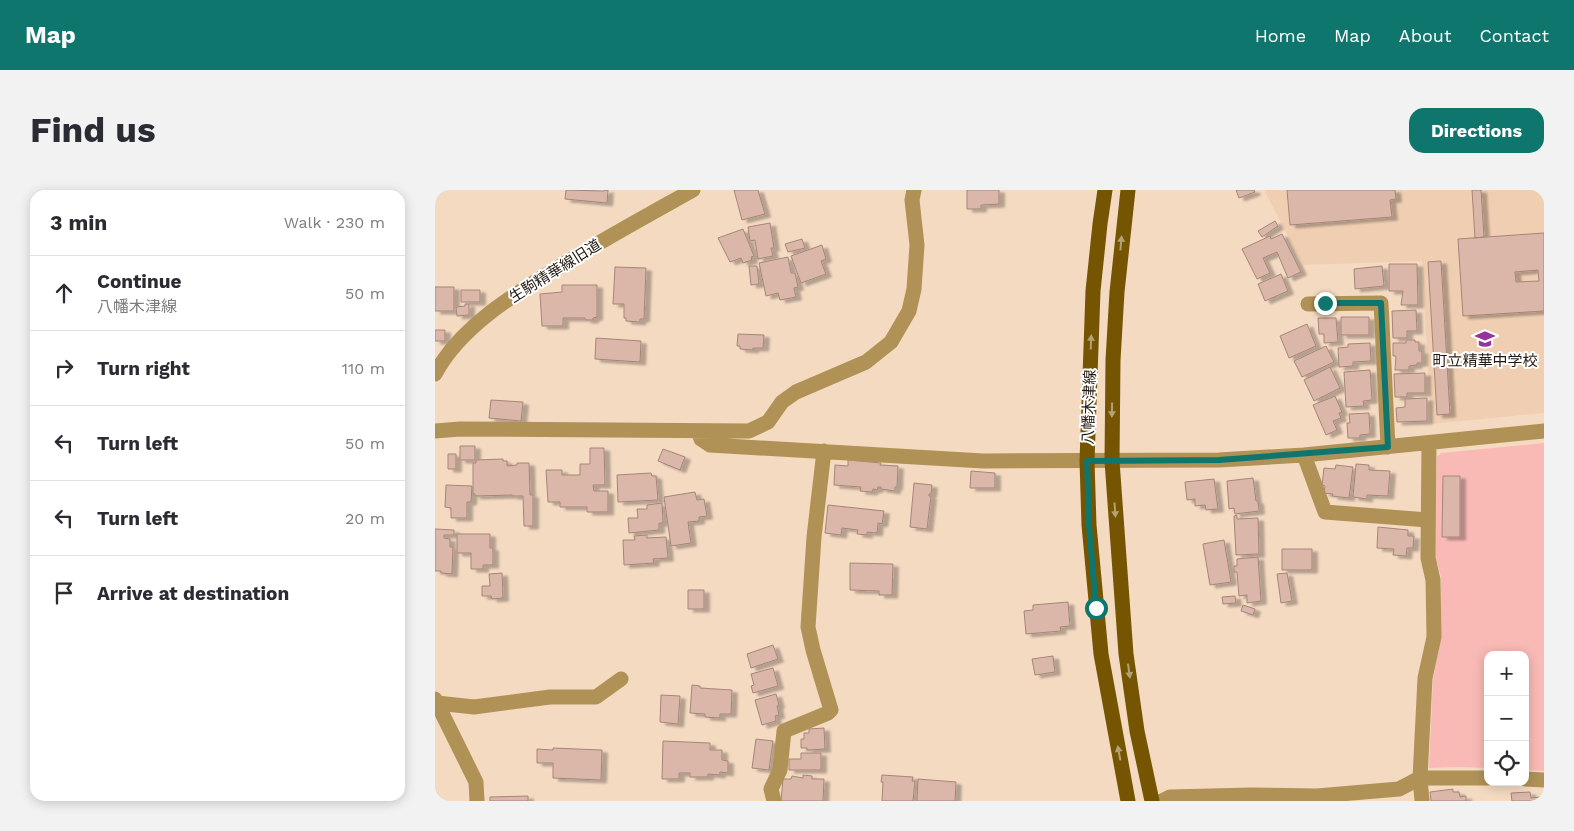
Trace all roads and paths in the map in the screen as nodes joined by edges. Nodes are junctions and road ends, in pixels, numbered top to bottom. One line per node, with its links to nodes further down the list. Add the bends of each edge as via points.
1 (693, 190): 6 (street, 生駒精華線旧道, via 519,291 461,338)
2 (914, 190): 8 (street, via 912,200 917,245 914,289 909,311 891,342 866,362 796,392 782,402 768,422 749,431)
3 (1105, 190): 14 (main road, 八幡木津線, one-way to 3, via 1093,291)
4 (1128, 190): 15 (main road, 八幡木津線, via 1117,292)
5 (1308, 304): 11 (street, via 1381,303)
6 (435, 374)
7 (435, 431): 8 (street)
8 (698, 431): 12 (street, via 701,439 710,445)
9 (1544, 431): 10 (street)
10 (1429, 443): 11 (street); 16 (street)
11 (1388, 447): 13 (street)
12 (824, 451): 14 (street, via 983,461); 24 (street, via 808,627 831,710 785,731 780,770 771,789)
13 (1304, 454): 15 (street, via 1219,460); 16 (street, via 1325,512)
14 (1087, 461): 15 (street); 25 (main road, 八幡木津線, one-way to 14, via 1101,654 1089,525)
15 (1111, 461): 26 (main road, 八幡木津線, one-way to 26, via 1126,654 1137,731)
16 (1428, 520): 19 (street, via 1433,637 1425,678)
17 (621, 679): 18 (street, via 596,697 550,697 474,708)
18 (436, 701): 23 (street, via 476,782)
19 (1420, 778): 20 (street); 27 (street, via 1399,789 1327,796 1170,797); 28 (street)
20 (1484, 778)
21 (1529, 779): 22 (street)
22 (1544, 780)
23 (477, 801)
24 (775, 801)
25 (1128, 801)
26 (1152, 801)
27 (1162, 801)
28 (1422, 801)

